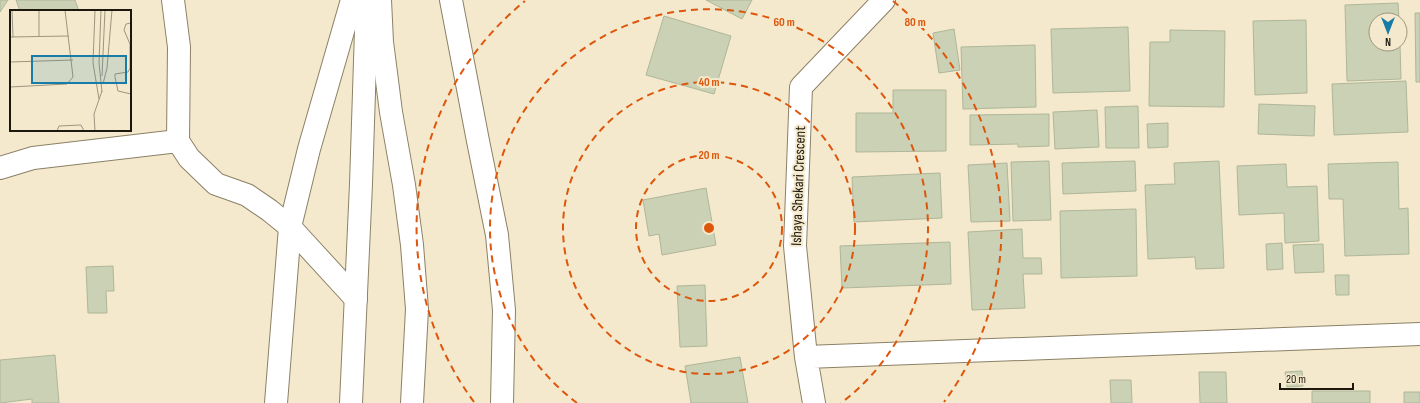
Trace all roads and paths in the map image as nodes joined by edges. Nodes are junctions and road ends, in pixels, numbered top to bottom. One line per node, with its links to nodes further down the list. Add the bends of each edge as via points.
1 (173, 0): 7 (main road, via 179,47)
2 (352, 0): 9 (main road)
3 (367, 0): 10 (main road)
4 (380, 0): 15 (main road, via 382,42 391,112 412,245 417,309)
5 (451, 0): 16 (main road, via 497,235 504,310)
6 (884, 0): 12 (main road, Ishaya Shekari Crescent, via 801,87 795,246)
7 (178, 141): 8 (main road, via 34,158); 9 (main road, via 189,158 216,184 247,195)
8 (0, 168)
9 (290, 227): 10 (main road); 13 (main road)
10 (356, 300): 14 (main road)
11 (1420, 334): 12 (main road)
12 (806, 357): 17 (main road, Ishaya Shekari Crescent)
13 (276, 403)
14 (351, 403)
15 (412, 403)
16 (502, 403)
17 (814, 403)

